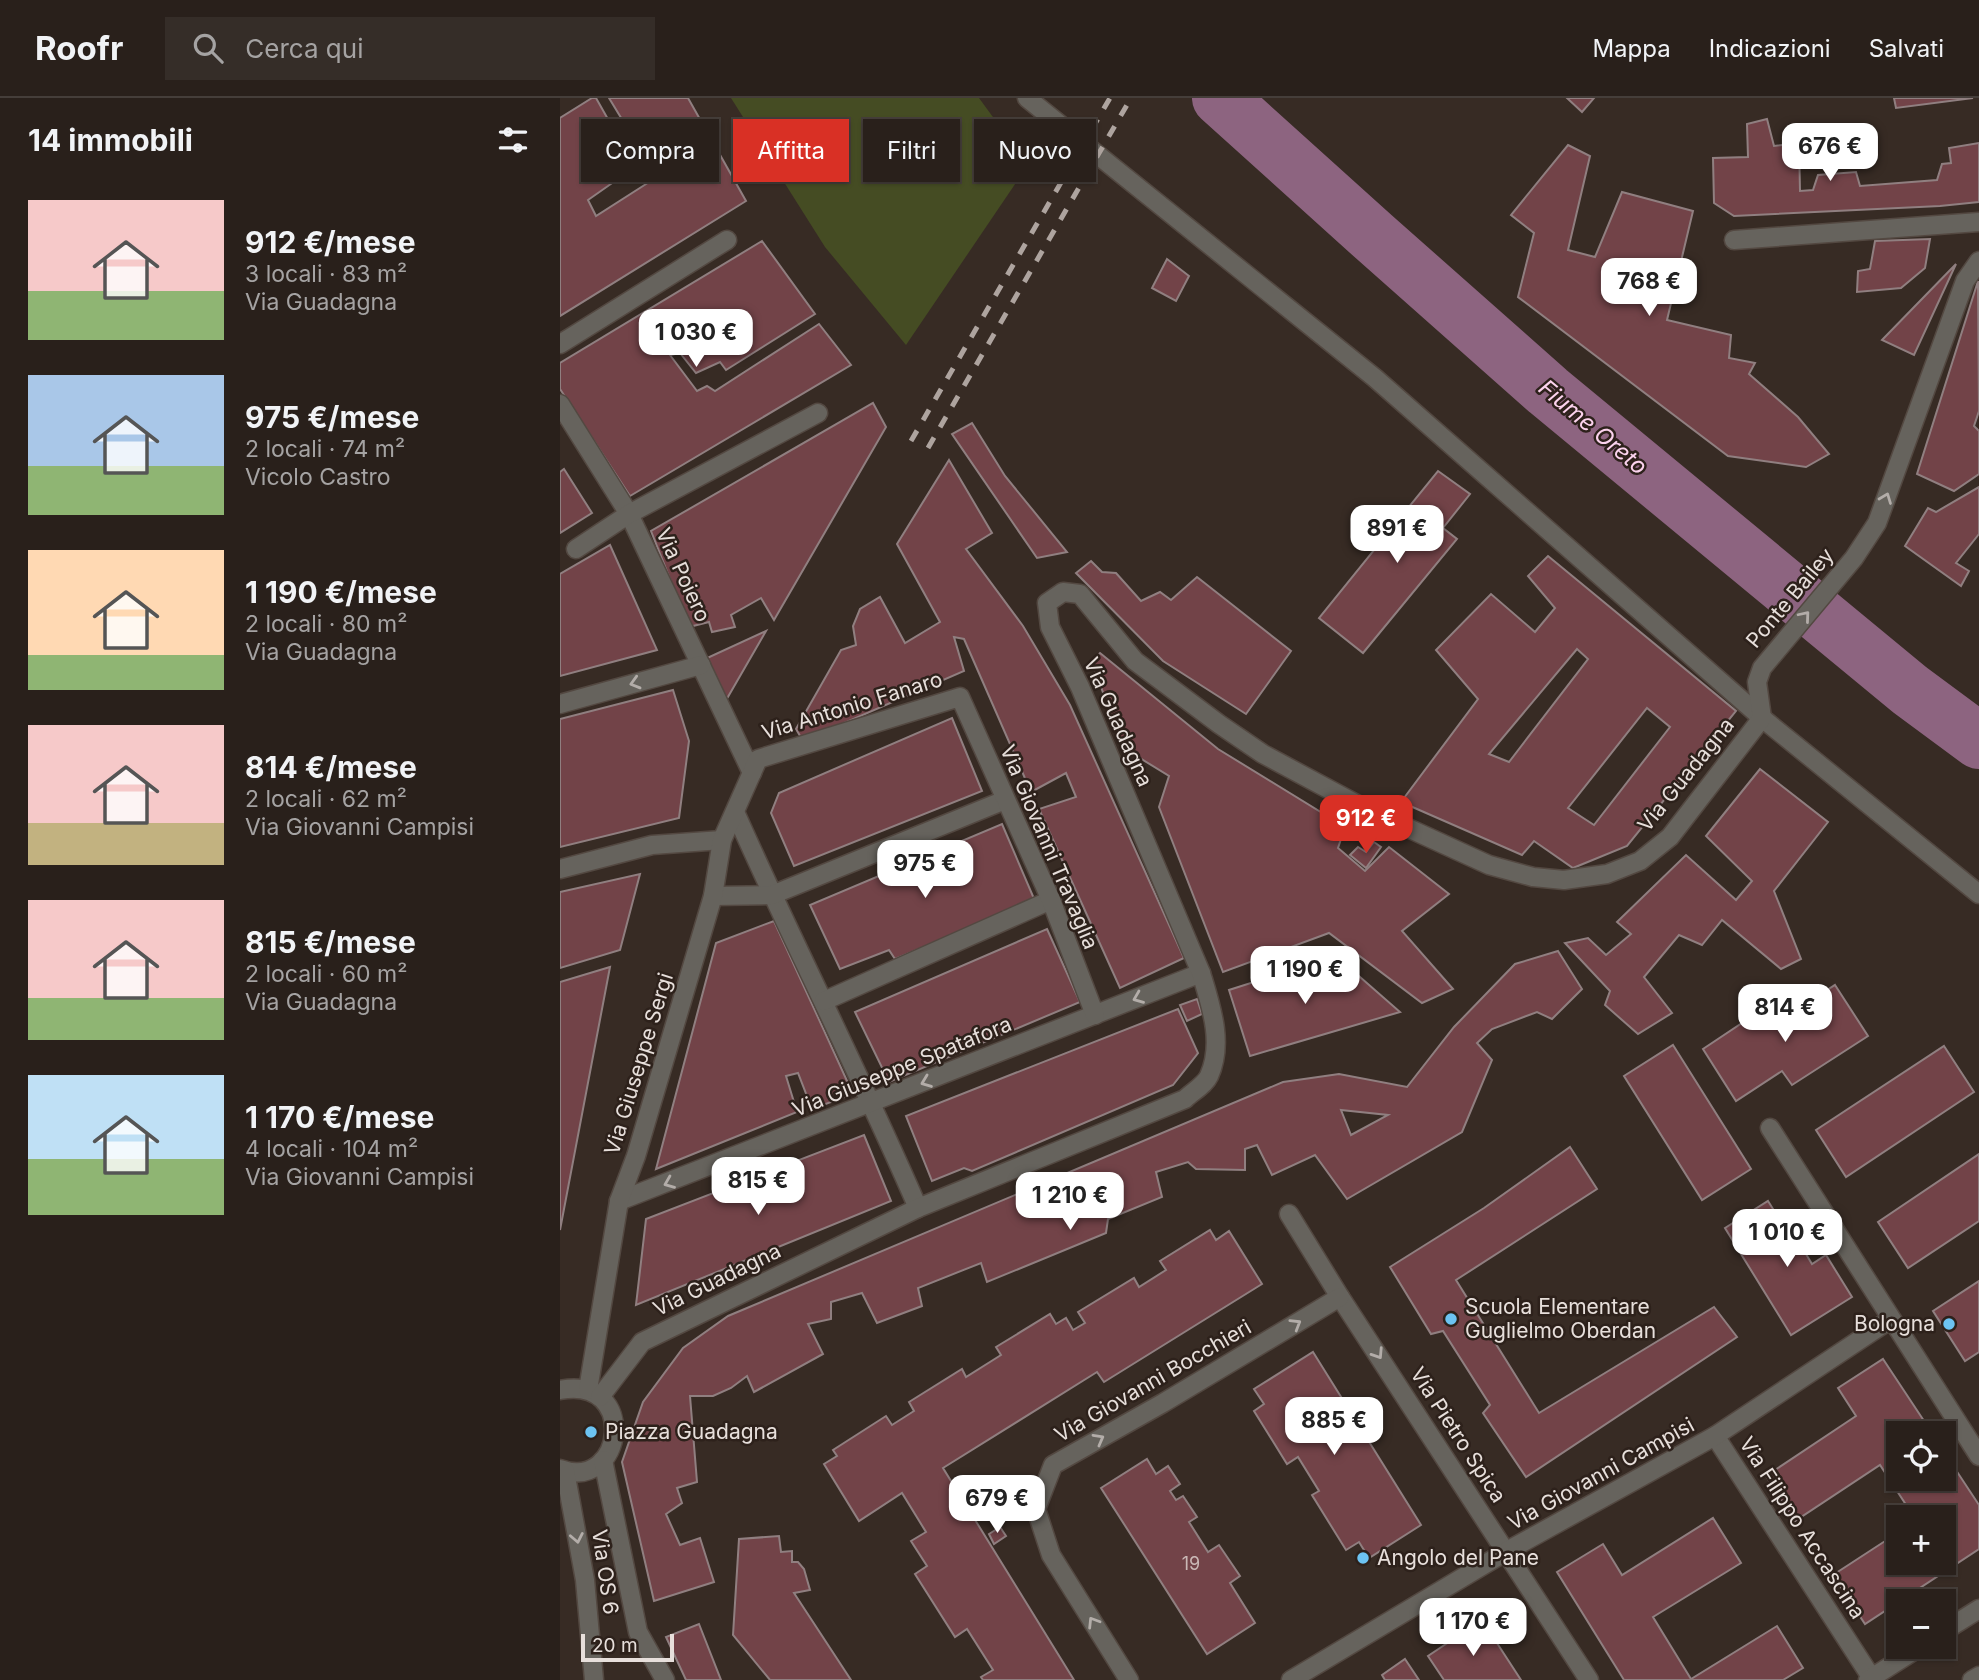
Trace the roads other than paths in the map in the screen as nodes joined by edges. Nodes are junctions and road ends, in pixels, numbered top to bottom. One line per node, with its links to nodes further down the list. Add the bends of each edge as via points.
1 (1027, 98): 15 (street, via 1375,379)
2 (1979, 222): 4 (street)
3 (727, 240): 6 (street)
4 (1734, 240)
5 (1979, 261): 12 (street, Ponte Bailey, one-way to 5, via 1854,558 1877,523 1965,281)
6 (560, 344)
7 (560, 404): 9 (street, Via Poiero)
8 (818, 413): 9 (street)
9 (629, 514): 10 (street); 11 (street, Via Poiero)
10 (576, 549)
11 (701, 665): 14 (street, one-way to 14); 16 (street, Via Poiero)
12 (1762, 668): 15 (street, Via Guadagna, via 1757,682)
13 (960, 698): 16 (street, Via Antonio Fanaro); 17 (street, Via Giovanni Travaglia)
14 (560, 704)
15 (1762, 718): 21 (street); 25 (street, Via Guadagna, via 1670,837 1640,861 1607,874 1564,880 1533,877 1489,865 1362,807 1263,754 1135,661 1080,594 1063,592 1047,603 1050,627)
16 (755, 766): 18 (street, Via Giuseppe Sergi)
17 (1005, 800): 22 (street); 24 (street, Via Giovanni Travaglia)
18 (735, 812): 19 (street, Via Giuseppe Sergi); 22 (street)
19 (722, 840): 20 (street, via 652,845); 23 (street, Via Giuseppe Sergi)
20 (560, 869)
21 (1979, 894)
22 (772, 895): 23 (street); 26 (street)
23 (713, 896): 30 (street, Via Giuseppe Sergi)
24 (1051, 900): 26 (street); 27 (street, Via Giovanni Travaglia)
25 (1201, 973): 27 (street, Via Giuseppe Spatafora, one-way to 27); 31 (street, Via Guadagna, via 1213,1013 1216,1048 1208,1078 1185,1099)
26 (824, 1001): 28 (street)
27 (1095, 1015): 28 (street, Via Giuseppe Spatafora, one-way to 28)
28 (873, 1103): 30 (street, Via Giuseppe Spatafora, one-way to 30); 31 (street)
29 (1770, 1128): 34 (street)
30 (619, 1201): 36 (street, Via Giuseppe Sergi)
31 (918, 1208): 36 (street, Via Guadagna, via 642,1342)
32 (1289, 1214): 33 (street, Via Pietro Spica)
33 (1340, 1297): 41 (street, Via Pietro Spica, one-way to 41); 49 (street, Via Giovanni Bocchieri, one-way to 33, via 1051,1555 1037,1508 1053,1465)
34 (1891, 1319): 37 (street, Via Giovanni Campisi); 38 (street)
35 (560, 1390): 36 (street, via 574,1388)
36 (594, 1394): 39 (street, via 609,1408 615,1428 611,1449)
37 (1715, 1436): 41 (street, Via Giovanni Campisi); 46 (street, Via Filippo Accascina)
38 (1979, 1456)
39 (603, 1460): 40 (street, via 592,1468); 48 (street, via 638,1632)
40 (562, 1470): 47 (street, Via OS 6, one-way to 47, via 585,1580)
41 (1507, 1551): 50 (street, Via Giovanni Campisi); 51 (street, Via Pietro Spica)
42 (1979, 1609): 43 (street)
43 (1956, 1623)
44 (1902, 1659): 46 (street)
45 (1979, 1676): 52 (street)
46 (1871, 1679)
47 (594, 1680)
48 (665, 1680)
49 (1129, 1680)
50 (1290, 1680)
51 (1589, 1680)
52 (1972, 1680)

